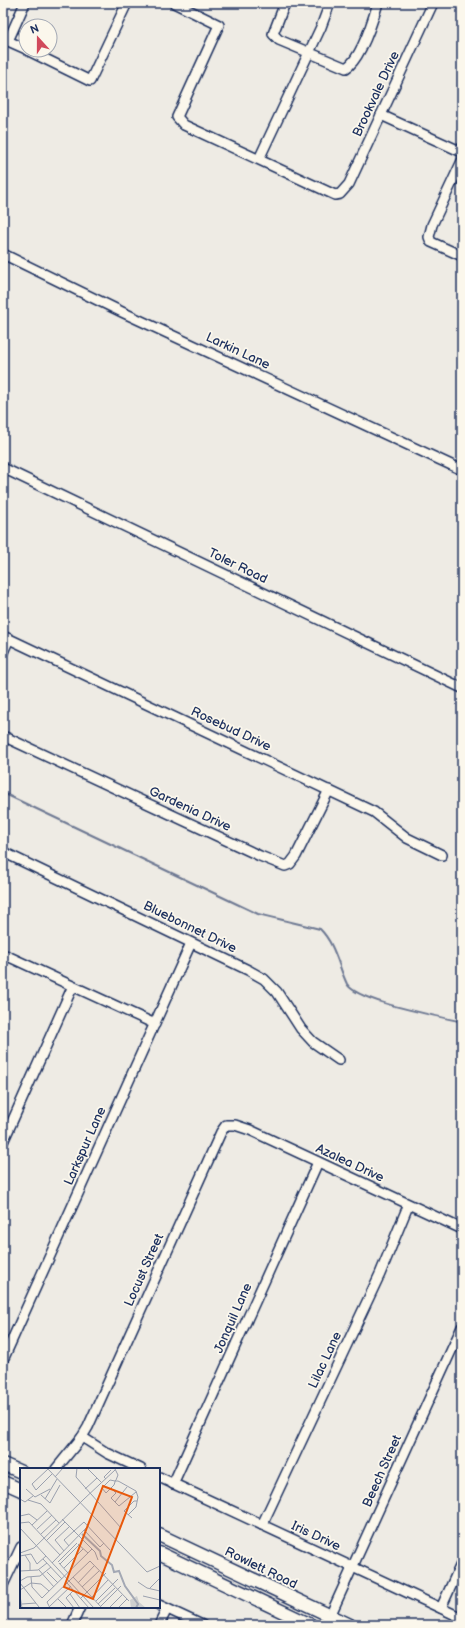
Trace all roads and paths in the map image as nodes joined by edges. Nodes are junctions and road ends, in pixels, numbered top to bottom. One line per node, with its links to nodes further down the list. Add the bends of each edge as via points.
1 (25, 3): 8 (street)
2 (127, 3): 12 (street, via 90,81)
3 (174, 3): 15 (street, via 219,24 177,117 184,125)
4 (285, 3): 11 (street, via 273,34 279,40)
5 (330, 3): 11 (street)
6 (378, 3): 11 (street, via 351,65 346,68)
7 (433, 3): 13 (street, Brookvale Drive)
8 (18, 18)
9 (18, 19): 10 (street, via 8,41)
10 (18, 46)
11 (309, 54): 15 (street)
12 (43, 58)
13 (381, 115): 14 (street); 15 (street, Brookvale Drive, via 349,184 340,194 328,193)
14 (462, 152)
15 (259, 159)
16 (462, 161): 18 (street, via 432,225 429,237 431,242)
17 (3, 254): 20 (street, Larkin Lane)
18 (462, 256)
19 (3, 468): 23 (street, Toler Road)
20 (462, 470)
21 (6, 637): 22 (street); 25 (street, Rosebud Drive)
22 (3, 652)
23 (462, 688)
24 (3, 736): 25 (street, Gardenia Drive, via 284,866 290,864 296,856)
25 (329, 790): 27 (street, Rosebud Drive, via 374,812 407,838)
26 (3, 852): 28 (street, Bluebonnet Drive)
27 (442, 855)
28 (191, 943): 31 (street, Larkspur Lane); 32 (street, Bluebonnet Drive, via 264,979 277,992 301,1029 313,1042)
29 (3, 954): 30 (street)
30 (72, 988): 31 (street); 34 (street)
31 (155, 1024): 39 (street, Larkspur Lane)
32 (339, 1060)
33 (226, 1125): 35 (street, Azalea Drive, via 250,1130); 40 (street, Locust Street)
34 (3, 1142)
35 (318, 1162): 36 (street, Azalea Drive); 47 (street, Jonquil Lane)
36 (408, 1206): 37 (street, Azalea Drive); 49 (street, Lilac Lane, via 380,1274)
37 (462, 1229)
38 (462, 1327): 54 (street, Beech Street)
39 (3, 1360)
40 (82, 1437): 42 (street); 43 (street, via 107,1453)
41 (3, 1464): 44 (main road)
42 (57, 1468)
43 (139, 1468)
44 (20, 1472)
45 (160, 1478): 47 (street, Iris Drive)
46 (3, 1482): 48 (main road)
47 (173, 1484): 49 (street, Iris Drive)
48 (20, 1490)
49 (262, 1525): 54 (street, Iris Drive)
50 (160, 1536): 60 (main road, Rowlett Road)
51 (20, 1549): 55 (street)
52 (160, 1553): 64 (main road)
53 (462, 1562): 58 (street)
54 (352, 1568): 58 (street, Iris Drive); 60 (street, Beech Street)
55 (3, 1585)
56 (163, 1607): 62 (street); 63 (street)
57 (80, 1608): 61 (street)
58 (441, 1608): 59 (street, Iris Drive)
59 (462, 1618)
60 (328, 1621): 65 (main road, Rowlett Road)
61 (72, 1625)
62 (159, 1625)
63 (202, 1625)
64 (311, 1625)
65 (350, 1625)

